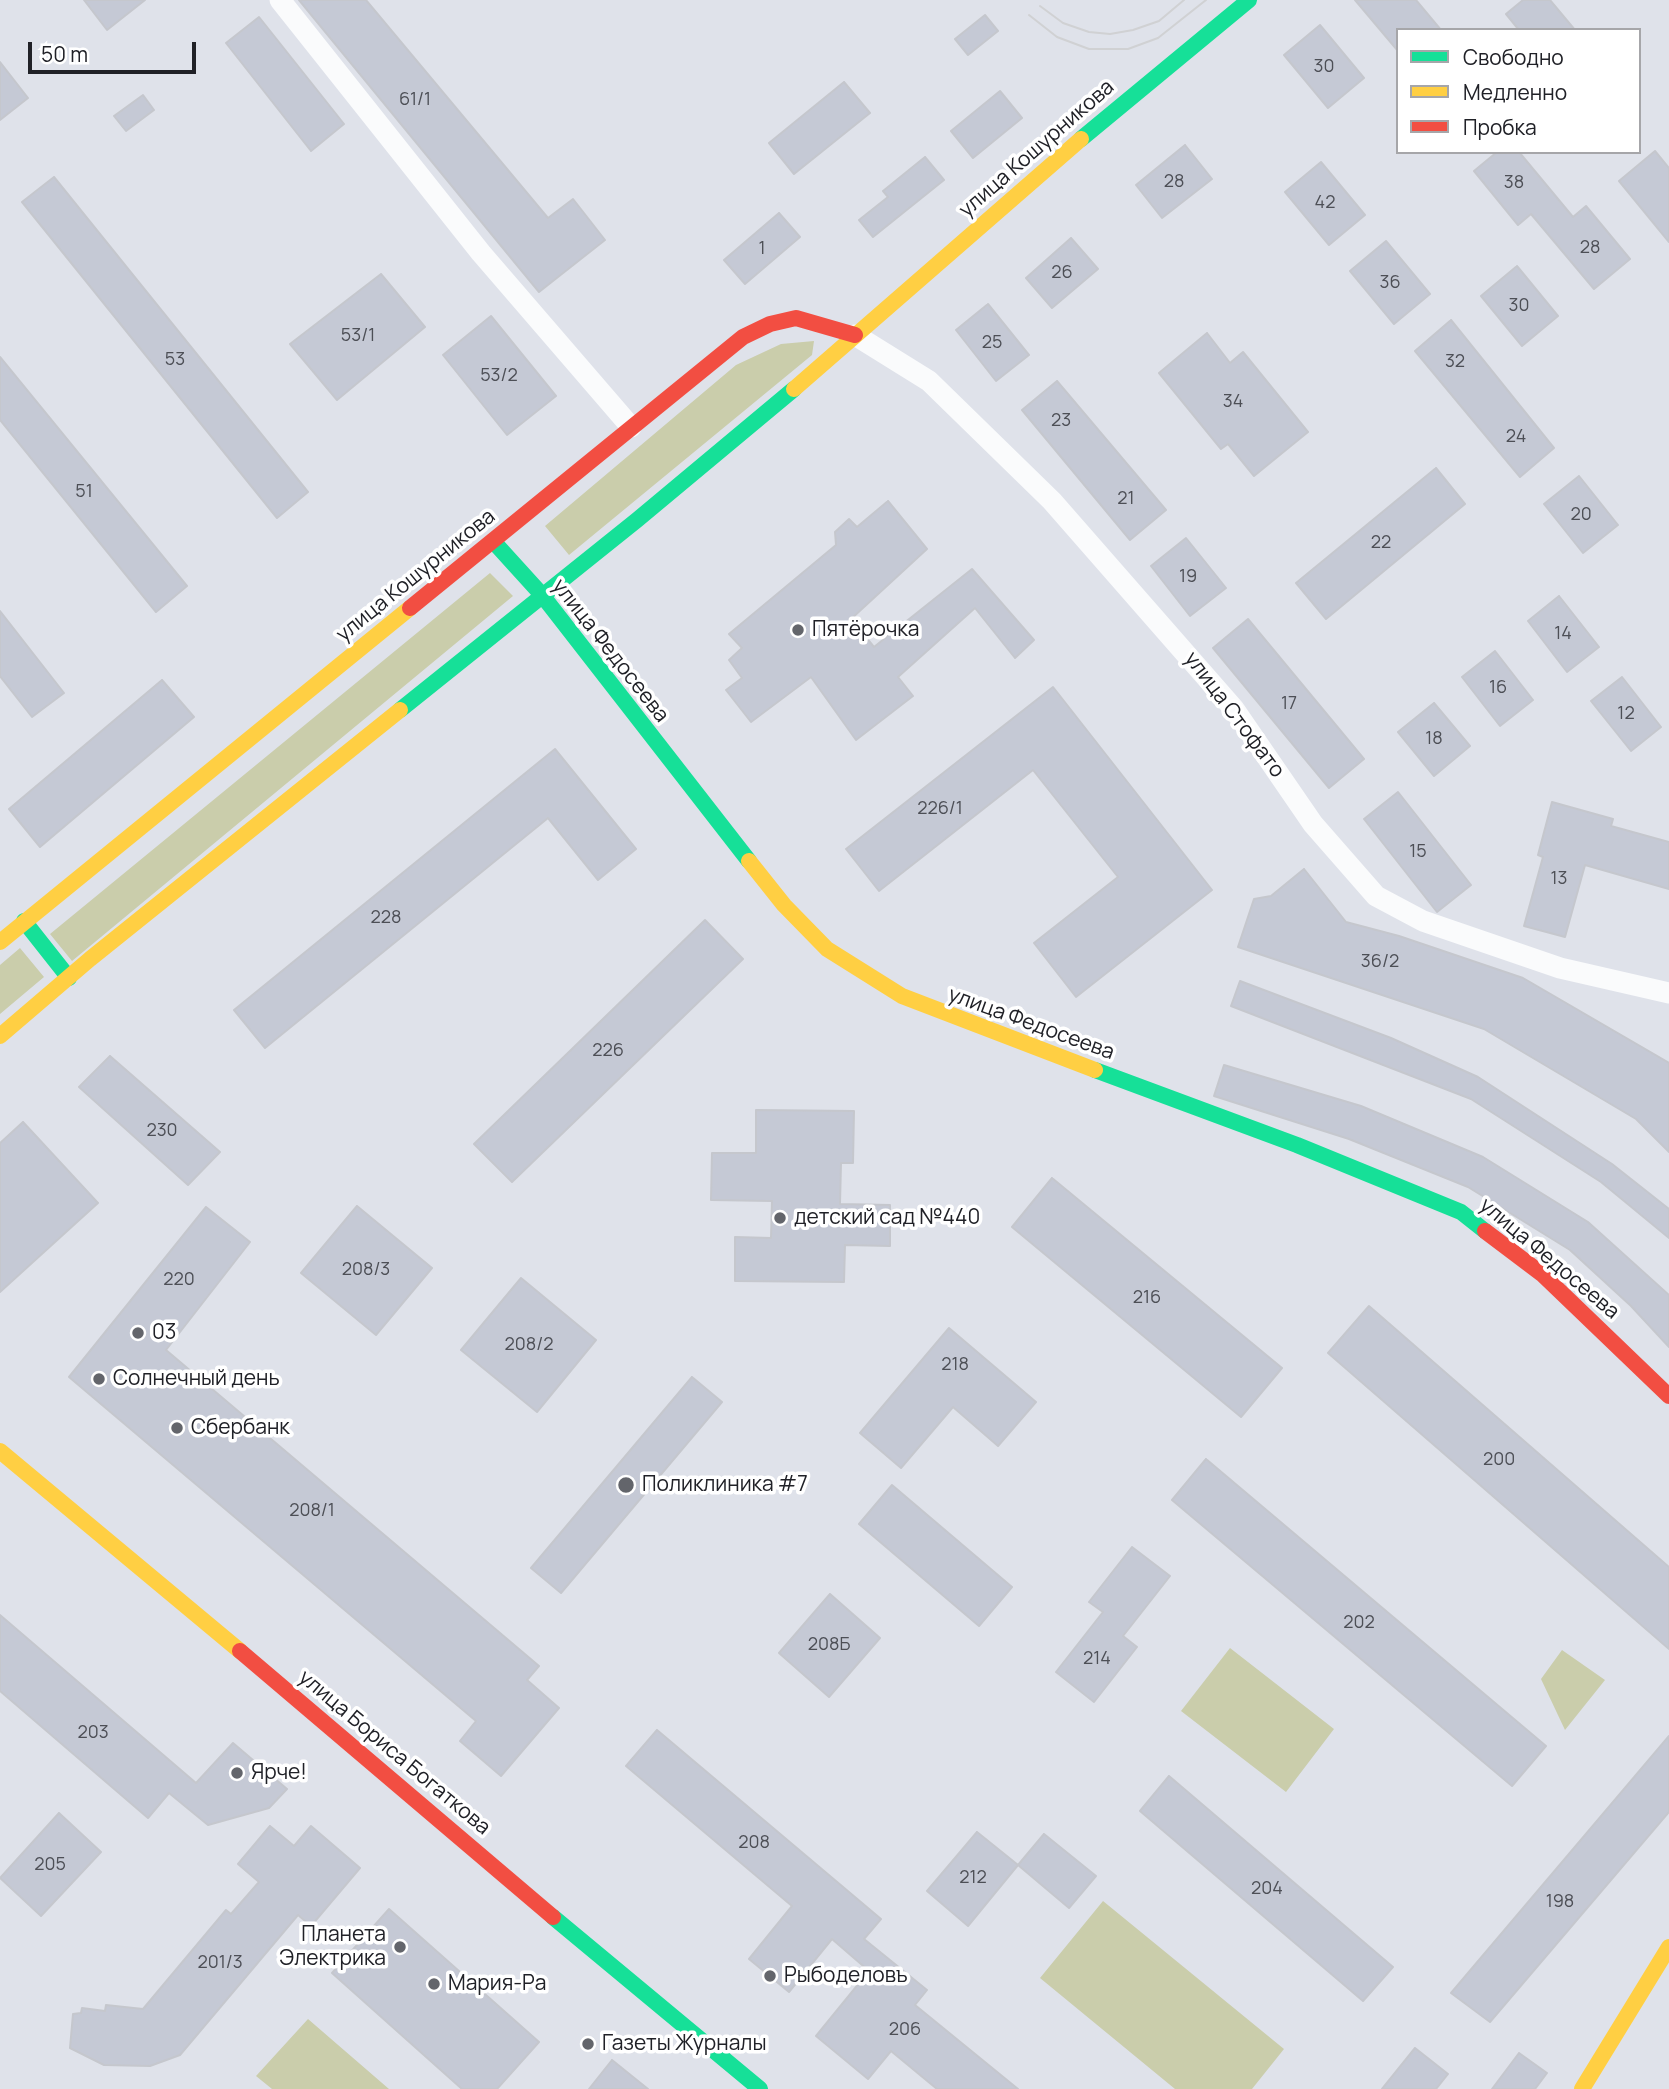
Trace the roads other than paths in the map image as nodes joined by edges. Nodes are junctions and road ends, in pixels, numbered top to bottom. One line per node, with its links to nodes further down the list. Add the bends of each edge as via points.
1 (280, 0): 4 (street, via 481,253)
2 (1250, 0): 3 (main road, улица Кошурникова, via 1147,81)
3 (855, 335): 4 (main road, улица Кошурникова, via 796,318 770,324 743,337); 6 (main road, улица Кошурникова); 10 (street, улица Стофато, via 929,381 1052,501 1234,709 1313,824 1376,896 1423,921 1560,968)
4 (631, 427): 5 (main road, улица Кошурникова)
5 (492, 541): 6 (main road, улица Федосеева); 7 (main road, улица Кошурникова)
6 (542, 595): 9 (main road, улица Кошурникова); 12 (main road, улица Федосеева, via 775,895 827,949 902,996 940,1013 1286,1141 1461,1212 1542,1274)
7 (24, 921): 8 (main road, улица Кошурникова); 9 (main road)
8 (0, 942)
9 (69, 978): 11 (main road, улица Кошурникова)
10 (1669, 993)
11 (0, 1036)
12 (1669, 1396)
13 (0, 1451): 15 (main road, улица Бориса Богаткова)
14 (1669, 1947): 16 (main road)
15 (760, 2089)
16 (1582, 2089)

